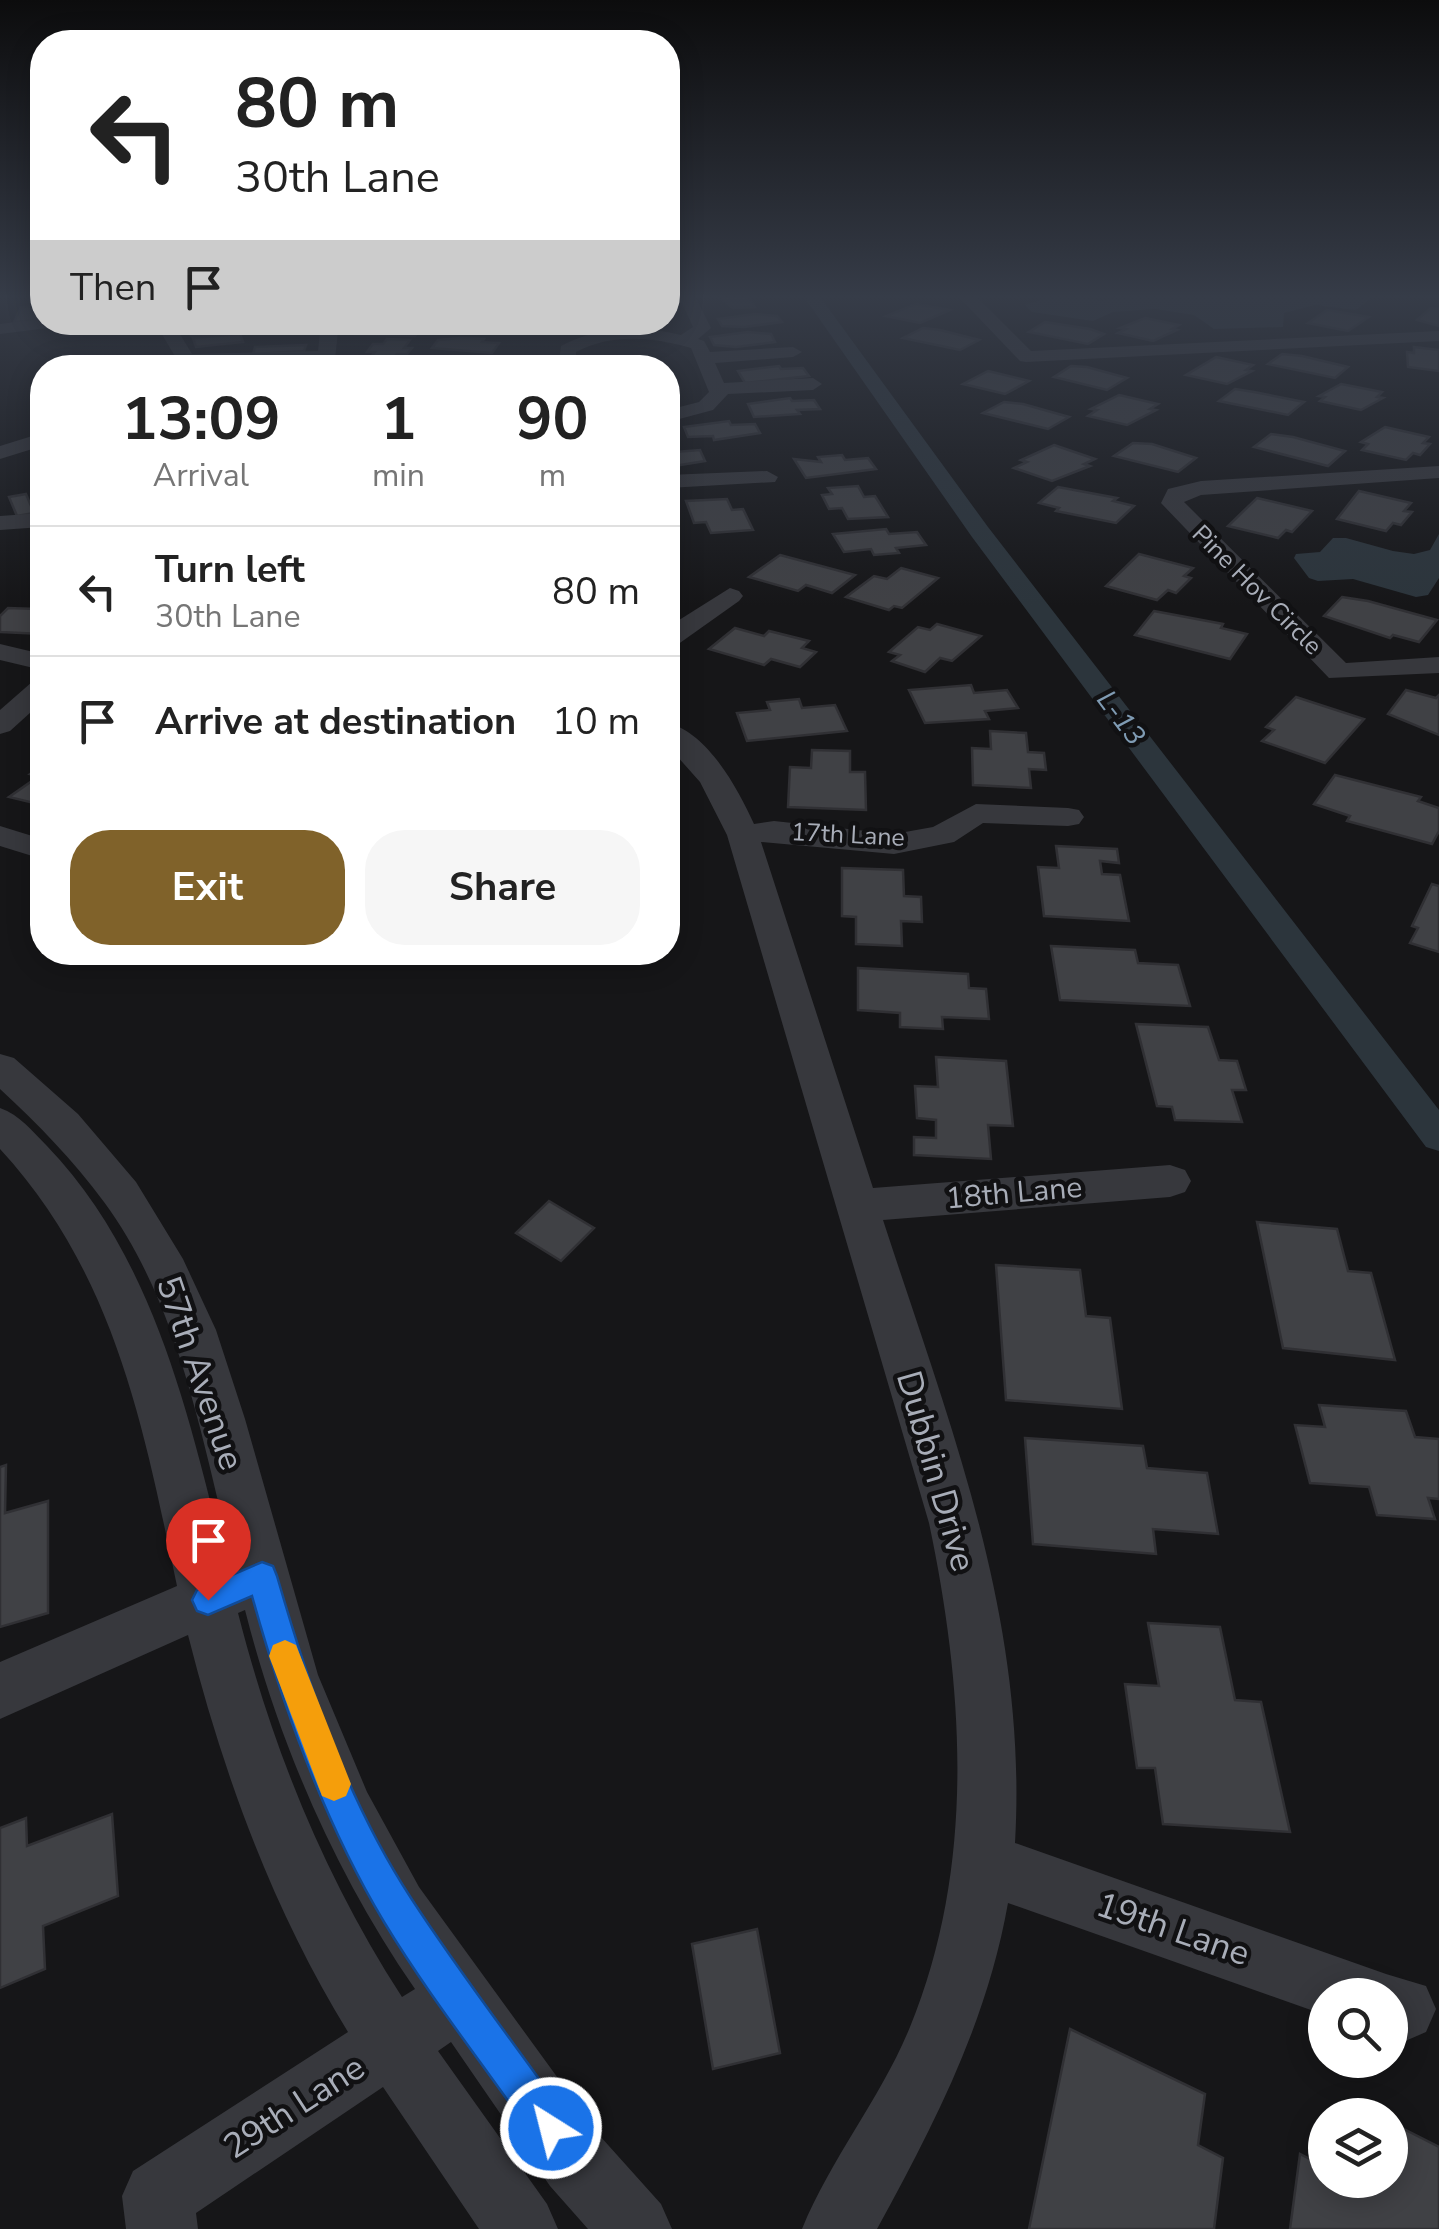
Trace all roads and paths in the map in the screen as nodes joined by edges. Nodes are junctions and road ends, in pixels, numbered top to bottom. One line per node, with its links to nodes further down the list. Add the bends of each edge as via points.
1 (716, 398): 2 (street)
2 (680, 413)
3 (30, 443): 4 (street)
4 (0, 452)
5 (1439, 472): 14 (street, Pine Hov Circle, via 1200,488 1176,494 1172,503 1338,672)
6 (767, 477): 7 (street)
7 (680, 481)
8 (30, 521): 9 (street)
9 (0, 522)
10 (730, 596): 11 (street)
11 (680, 630)
12 (0, 652): 13 (street)
13 (30, 659)
14 (1439, 665)
15 (30, 698): 16 (street)
16 (0, 724)
17 (680, 742): 19 (street, Dubbin Drive, via 717,780)
18 (1068, 817): 19 (street, 17th Lane, via 976,813 942,835 894,844 774,830)
19 (743, 835): 25 (street, Dubbin Drive)
20 (0, 836): 21 (street)
21 (30, 845)
22 (0, 1067): 26 (street, 57th Avenue, via 64,1124 121,1193 161,1259 199,1348)
23 (0, 1122): 27 (street, 57th Avenue, via 79,1214 116,1280 146,1350)
24 (1170, 1180): 25 (street, 18th Lane)
25 (858, 1206): 29 (street, Dubbin Drive, via 956,1523 978,1636 988,1764)
26 (262, 1576): 27 (street); 31 (street, 57th Avenue, via 290,1677 346,1813 397,1909)
27 (208, 1600): 28 (street); 32 (street, 57th Avenue, via 234,1706 288,1852 340,1956)
28 (0, 1692)
29 (983, 1864): 30 (street, 19th Lane); 36 (street, Dubbin Drive, via 970,1940 938,2040)
30 (1313, 1978)
31 (458, 1999): 32 (street, 29th Lane); 35 (street, 57th Avenue, via 574,2161)
32 (394, 2041): 33 (street, 29th Lane, via 158,2196); 34 (street, 57th Avenue)
33 (162, 2229)
34 (522, 2229)
35 (636, 2229)
36 (838, 2229)

